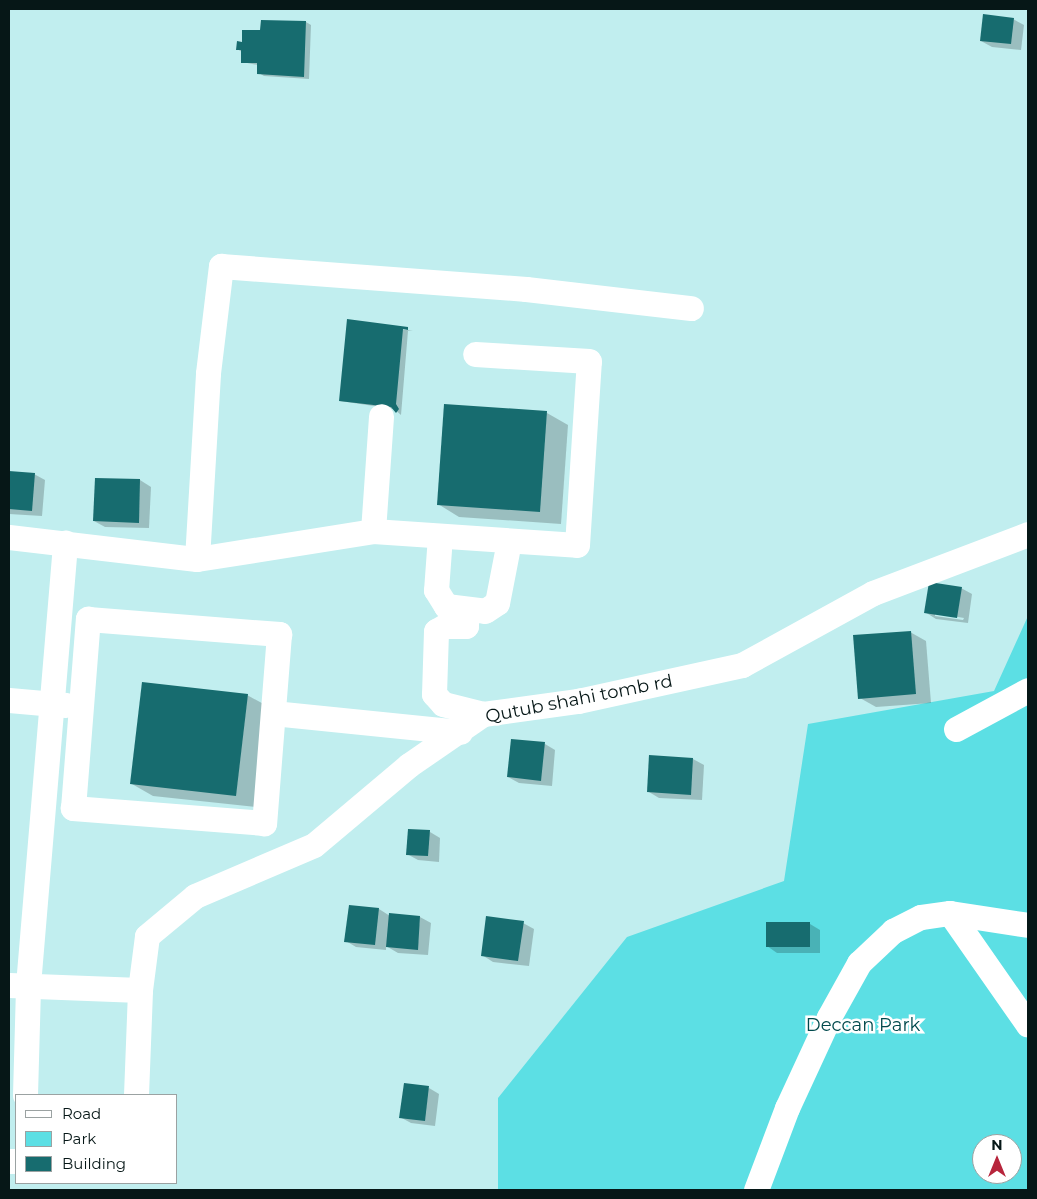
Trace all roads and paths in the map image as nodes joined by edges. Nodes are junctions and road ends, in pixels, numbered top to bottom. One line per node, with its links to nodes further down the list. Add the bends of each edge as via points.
1 (691, 308): 10 (street, via 526,289 221,266 208,373)
2 (476, 354): 8 (street, via 589,361 577,545)
3 (381, 416): 4 (street)
4 (373, 532): 6 (street); 10 (street)
5 (1028, 534): 17 (street, Qutub shahi tomb rd, via 873,593 742,665 578,701)
6 (440, 536): 8 (street); 11 (street, via 436,590 446,606)
7 (9, 538): 9 (street)
8 (510, 541): 11 (street, via 497,603 485,611)
9 (65, 542): 10 (street); 14 (street)
10 (197, 559)
11 (467, 610): 17 (street, via 466,626 444,626 436,631 434,694 443,704)
12 (1028, 690): 18 (street)
13 (9, 700): 14 (street)
14 (49, 703): 15 (street); 22 (street)
15 (81, 706): 16 (street, via 88,619 279,634); 16 (street, via 73,808 264,823)
16 (273, 713): 19 (street)
17 (483, 714): 19 (street, Qutub shahi tomb rd)
18 (956, 729)
19 (460, 732): 23 (street, Qutub shahi tomb rd, via 410,764 314,845 195,896 147,936)
20 (950, 913): 21 (street); 24 (street); 27 (street, via 921,917 893,931 859,963 829,1017 786,1108)
21 (1028, 924)
22 (18, 985): 23 (street); 25 (street)
23 (140, 990): 26 (street, Qutub shahi tomb rd)
24 (1028, 1025)
25 (25, 1094)
26 (136, 1094)
27 (756, 1190)

